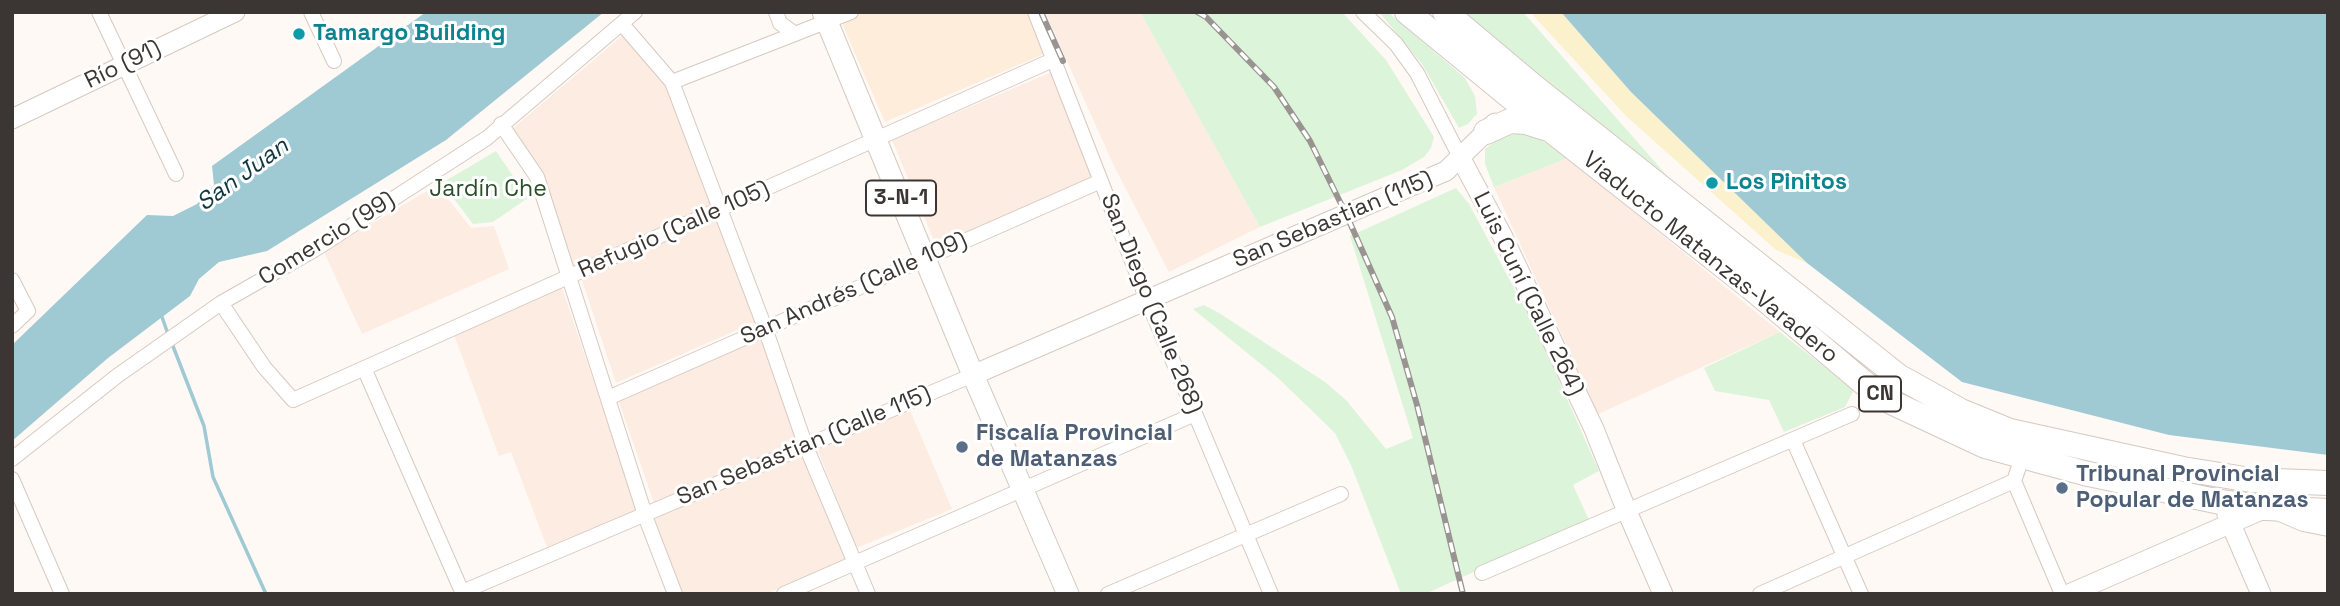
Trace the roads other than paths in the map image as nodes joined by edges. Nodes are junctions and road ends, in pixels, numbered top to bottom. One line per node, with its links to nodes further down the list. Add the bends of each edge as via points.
1 (99, 12): 15 (street)
2 (234, 12): 15 (street, Río (91))
3 (311, 12): 14 (street)
4 (635, 12): 11 (street, Comercio (99))
5 (776, 12): 12 (street, via 780,23)
6 (1035, 12): 13 (street, San Diego (Calle 268))
7 (1363, 12): 24 (street, Luis Cuní (Calle 264), via 1417,73)
8 (1407, 12): 16 (highway, Viaducto Matanzas-Varadero / CN)
9 (1445, 12): 18 (highway, Viaducto Matanzas-Varadero / CN)
10 (837, 15): 12 (street); 23 (main road, 3-N-1)
11 (622, 24): 17 (street); 20 (street, Comercio (99))
12 (795, 34): 17 (street)
13 (1055, 59): 23 (street, Refugio (Calle 105)); 26 (street, San Diego (Calle 268))
14 (334, 61)
15 (124, 65): 19 (street, Río (91)); 25 (street)
16 (1480, 71): 18 (highway, Viaducto Matanzas-Varadero / CN); 22 (highway, via 1494,95)
17 (672, 82): 27 (street)
18 (1525, 94): 21 (highway, Viaducto Matanzas-Varadero / CN); 22 (street, San Sebastian (115)); 46 (highway, Viaducto Matanzas-Varadero / CN, via 1898,376 1961,411 2010,430 2183,469 2250,480)
19 (12, 119)
20 (501, 124): 29 (street, via 537,177); 32 (street, Comercio (99), via 487,138 314,250)
21 (1552, 131): 22 (highway, via 1526,121 1510,121); 42 (highway, Viaducto Matanzas-Varadero / CN, via 1864,383 1942,427)
22 (1486, 132): 24 (street, San Sebastian (115))
23 (876, 139): 27 (street, Refugio (Calle 105)); 28 (main road, 3-N-1)
24 (1460, 157): 31 (street, San Sebastian (115), via 1446,172); 50 (street, Luis Cuní (Calle 264), via 1594,429)
25 (176, 174)
26 (1101, 181): 28 (street, San Andrés (Calle 109)); 31 (street, San Diego (Calle 268))
27 (720, 209): 29 (street, Refugio (Calle 105)); 34 (street)
28 (925, 258): 34 (street, San Andrés (Calle 109)); 36 (main road, 3-N-1)
29 (568, 277): 35 (street, Refugio (Calle 105)); 37 (street)
30 (12, 280): 33 (street, via 28,311)
31 (1147, 302): 36 (street, San Sebastian (Calle 115)); 38 (street, San Diego (Calle 268))
32 (221, 303): 35 (street, Refugio (Calle 105), via 264,367 293,400); 43 (street, Comercio (99), via 117,376)
33 (12, 326)
34 (765, 328): 37 (street, San Andrés (Calle 109)); 41 (street)
35 (364, 368): 59 (street)
36 (973, 375): 41 (street, San Sebastian (Calle 115)); 47 (main road, 3-N-1)
37 (608, 398): 52 (street)
38 (1195, 414): 47 (street); 55 (street, San Diego (Calle 268))
39 (1852, 414): 40 (street)
40 (1793, 440): 50 (street); 56 (street)
41 (805, 444): 52 (street, San Sebastian (Calle 115)); 57 (street)
42 (2022, 457): 45 (street); 53 (highway, Viaducto Matanzas-Varadero / CN)
43 (12, 459)
44 (12, 479): 60 (street)
45 (2014, 481): 56 (street); 70 (street)
46 (2328, 483)
47 (1022, 489): 57 (street); 64 (main road, 3-N-1)
48 (1341, 494): 55 (street)
49 (2266, 508): 51 (highway, Viaducto Matanzas-Varadero / CN); 53 (highway, Viaducto Matanzas-Varadero / CN); 54 (street)
50 (1626, 509): 58 (street); 67 (street, Luis Cuní (Calle 264))
51 (2328, 511)
52 (645, 513): 59 (street, San Sebastian (Calle 115)); 61 (street)
53 (2226, 513): 71 (street); 72 (street)
54 (2328, 529)
55 (1248, 534): 65 (street); 66 (street, San Diego (Calle 268))
56 (1844, 557): 68 (street); 69 (street)
57 (856, 563): 62 (street); 63 (street)
58 (1482, 573)
59 (462, 593)
60 (62, 594)
61 (675, 594)
62 (784, 594)
63 (868, 594)
64 (1068, 594)
65 (1108, 594)
66 (1271, 594)
67 (1663, 594)
68 (1760, 594)
69 (1861, 594)
70 (2062, 594)
71 (2069, 594)
72 (2261, 594)

